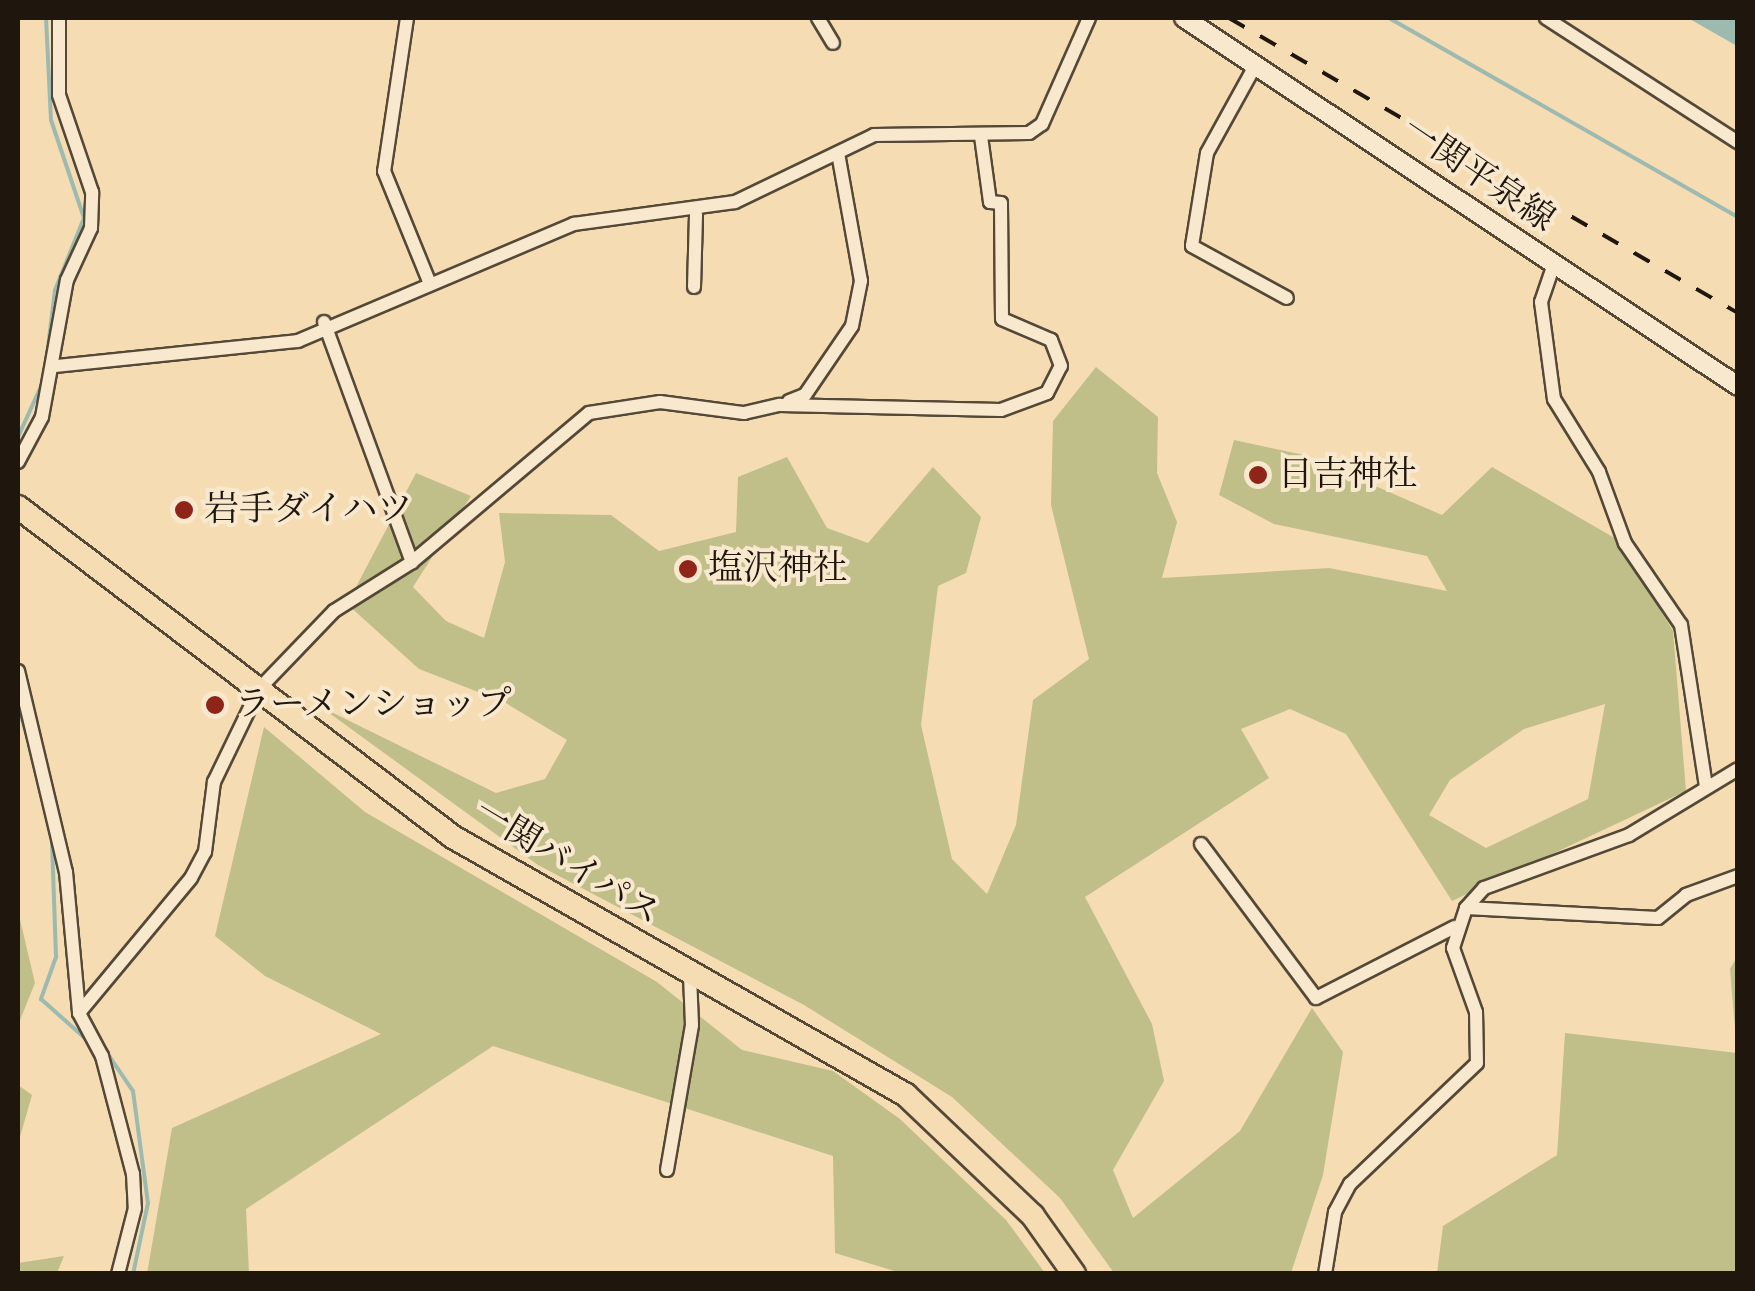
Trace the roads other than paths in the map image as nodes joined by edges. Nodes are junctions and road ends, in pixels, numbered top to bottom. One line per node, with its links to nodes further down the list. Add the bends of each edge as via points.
1 (59, 18): 18 (street, via 59,96 92,192)
2 (406, 18): 14 (street, via 384,170)
3 (818, 18): 7 (street)
4 (1089, 18): 9 (street, via 1042,124)
5 (1184, 18): 8 (main road, 一関平泉線)
6 (1546, 18): 10 (street)
7 (834, 42)
8 (1255, 66): 13 (main road, 一関平泉線); 16 (street, via 1208,153 1192,246)
9 (981, 136): 11 (street, via 886,134); 20 (street, via 990,202 1001,203 1002,319 1051,340 1060,376 1048,393 1000,410)
10 (1738, 142)
11 (838, 153): 12 (street); 20 (street, via 861,282 852,326 805,395)
12 (696, 214): 14 (street, via 606,212); 15 (street)
13 (1554, 264): 19 (main road, 一関平泉線); 27 (street, via 1541,302 1554,399 1600,472 1625,543 1681,625)
14 (429, 282): 17 (street)
15 (694, 287)
16 (1287, 298)
17 (324, 322): 18 (street, via 298,340 236,352); 23 (street)
18 (56, 366): 21 (street)
19 (1738, 386)
20 (780, 405): 23 (street, via 744,414 660,402 589,412)
21 (18, 462)
22 (18, 507): 25 (highway, 一関バイパス)
23 (412, 562): 25 (street, via 334,611)
24 (18, 671): 33 (street, via 66,872)
25 (259, 689): 32 (highway, 一関バイパス, via 453,837); 33 (street, via 214,782 205,852 192,878)
26 (1738, 770): 27 (street)
27 (1706, 786): 30 (street, via 1628,835 1484,888)
28 (1201, 844): 31 (street, via 1316,998)
29 (1738, 876): 30 (street, via 1686,895 1658,918)
30 (1466, 908): 31 (street)
31 (1454, 928): 37 (street, via 1482,1047 1478,1062 1350,1184 1334,1212)
32 (690, 975): 34 (street, via 692,1025); 36 (highway, 一関バイパス, via 906,1095 1034,1216)
33 (78, 1013): 35 (street, via 100,1051 132,1174 135,1208)
34 (667, 1170)
35 (118, 1274)
36 (1074, 1274)
37 (1325, 1274)

